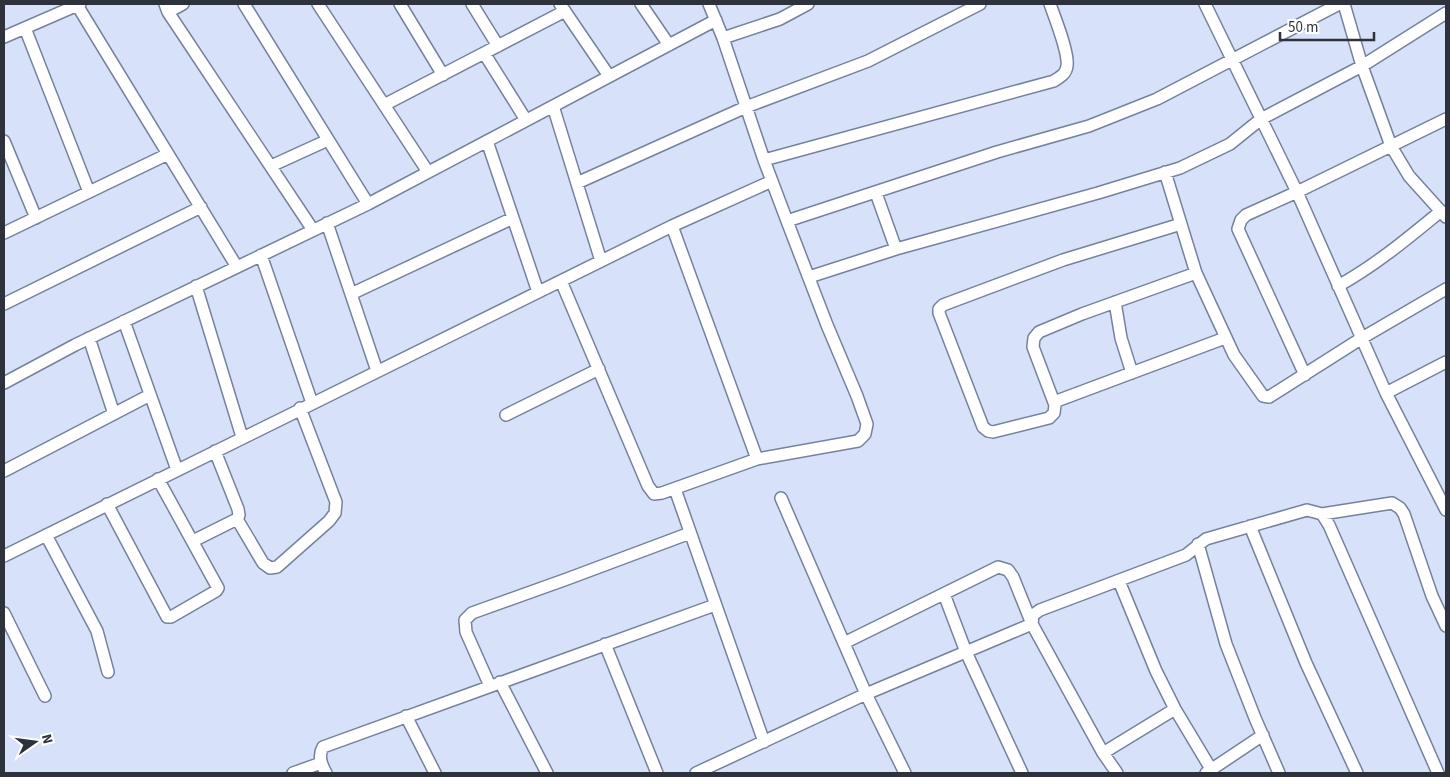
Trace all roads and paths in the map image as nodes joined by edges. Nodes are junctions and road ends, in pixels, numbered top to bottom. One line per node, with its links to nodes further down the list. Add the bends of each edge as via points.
1 (79, 4): 19 (street); 39 (street)
2 (183, 4): 16 (street)
3 (244, 4): 35 (street)
4 (318, 4): 29 (street)
5 (400, 4): 27 (street)
6 (472, 4): 23 (street)
7 (641, 4): 22 (street)
8 (808, 4): 21 (street, via 780,19)
9 (980, 4): 31 (street, via 868,61)
10 (1050, 4): 40 (street, via 1067,66 1064,75 1054,81)
11 (1205, 4): 25 (street)
12 (1339, 4): 25 (street)
13 (1344, 4): 26 (street)
14 (712, 5): 18 (street)
15 (563, 7): 23 (street); 28 (street)
16 (166, 8): 41 (street)
17 (1446, 13): 26 (street)
18 (716, 20): 21 (street); 22 (street)
19 (25, 28): 20 (street); 46 (street)
20 (4, 38)
21 (723, 38): 31 (street)
22 (668, 45): 28 (street)
23 (498, 46): 24 (street)
24 (484, 53): 27 (street); 34 (street)
25 (1232, 60): 32 (street); 48 (street, via 1157,99 1089,126 997,152)
26 (1362, 66): 32 (street); 38 (street)
27 (443, 74): 29 (street)
28 (609, 76): 30 (street)
29 (384, 105): 42 (street)
30 (553, 106): 34 (street); 45 (street)
31 (746, 107): 40 (street); 45 (street)
32 (1261, 119): 43 (street, via 1230,144); 47 (street)
33 (1446, 119): 38 (street)
34 (526, 120): 37 (street)
35 (328, 140): 41 (street); 49 (street)
36 (4, 141): 52 (street)
37 (487, 141): 42 (street); 53 (street)
38 (1391, 146): 47 (street); 51 (street, via 1408,176)
39 (168, 154): 46 (street); 50 (street)
40 (764, 160): 44 (street)
41 (271, 166): 58 (street)
42 (428, 172): 49 (street)
43 (1165, 172): 56 (street); 60 (street)
44 (772, 180): 54 (street); 57 (street)
45 (577, 183): 62 (street)
46 (90, 192): 52 (street)
47 (1297, 192): 68 (street); 82 (street, via 1246,215 1238,229)
48 (876, 193): 54 (street); 60 (street)
49 (368, 204): 55 (street)
50 (201, 208): 63 (street); 73 (street)
51 (1444, 214): 68 (street)
52 (36, 218): 59 (street)
53 (513, 218): 70 (street); 71 (street)
54 (787, 221): 65 (street)
55 (328, 223): 58 (street); 71 (street)
56 (1181, 224): 64 (street); 86 (street, via 1063,260 939,309 983,428 993,432 1049,418 1054,413)
57 (672, 226): 62 (street); 93 (street)
58 (313, 230): 61 (street)
59 (4, 233)
60 (896, 249): 65 (street)
61 (261, 255): 63 (street); 87 (street)
62 (601, 261): 66 (street)
63 (237, 267): 67 (street)
64 (1196, 274): 72 (street); 76 (street)
65 (810, 277): 93 (street, via 864,415 867,424 865,434 858,441)
66 (561, 281): 70 (street); 79 (street)
67 (196, 286): 74 (street); 91 (street)
68 (1338, 286): 77 (street)
69 (1446, 289): 77 (street)
70 (538, 292): 80 (street)
71 (351, 294): 80 (street)
72 (1115, 302): 81 (street, via 1121,338); 86 (street, via 1039,332 1034,338 1033,347)
73 (4, 304)
74 (124, 321): 75 (street); 85 (street)
75 (89, 338): 83 (street); 89 (street)
76 (1226, 338): 81 (street); 82 (street, via 1263,396 1270,396)
77 (1362, 338): 82 (street); 84 (street)
78 (1446, 362): 84 (street)
79 (598, 368): 90 (street); 97 (street, via 648,486 654,494)
80 (377, 371): 87 (street)
81 (1132, 372): 86 (street)
82 (1305, 374)
83 (4, 383)
84 (1386, 393): 100 (street)
85 (150, 395): 89 (street); 94 (street)
86 (1054, 402)
87 (312, 403): 88 (street)
88 (300, 408): 91 (street); 102 (street, via 336,502 335,512 277,567 270,568 263,563)
89 (114, 414): 95 (street)
90 (506, 415)
91 (242, 437): 92 (street)
92 (215, 451): 94 (street); 102 (street, via 238,509)
93 (757, 459): 97 (street)
94 (177, 470): 96 (street)
95 (4, 471)
96 (158, 479): 99 (street); 106 (street)
97 (676, 493): 104 (street)
98 (780, 498): 116 (street)
99 (107, 504): 105 (street); 106 (street, via 170,618 218,588)
100 (1446, 510)
101 (1322, 514): 103 (street, via 1307,510); 114 (street, via 1392,503 1400,508); 139 (street)
102 (237, 520): 106 (street)
103 (1250, 526): 107 (street, via 1206,538); 138 (street, via 1306,663)
104 (690, 533): 111 (street); 119 (street, via 472,613 466,620 466,632)
105 (46, 535): 108 (street); 118 (street, via 97,631)
106 (193, 541)
107 (1198, 544): 109 (street, via 1186,555); 124 (street, via 1226,644)
108 (4, 556)
109 (1120, 581): 113 (street, via 1040,610 1033,615); 122 (street)
110 (944, 594): 113 (street, via 998,567 1008,570); 116 (street); 117 (street)
111 (715, 604): 115 (street); 125 (street)
112 (4, 613): 121 (street)
113 (1032, 624): 117 (street); 126 (street)
114 (1446, 626)
115 (605, 644): 119 (street); 132 (street)
116 (844, 644): 120 (street)
117 (966, 652): 120 (street); 135 (street)
118 (108, 672)
119 (495, 684): 123 (street); 131 (street)
120 (866, 694): 125 (street); 134 (street)
121 (45, 696)
122 (1175, 709): 126 (street); 128 (street)
123 (406, 716): 127 (street, via 323,747 320,752); 130 (street)
124 (1263, 735): 128 (street); 137 (street)
125 (764, 742): 133 (street)
126 (1103, 753): 136 (street)
127 (324, 768): 129 (street)
128 (1208, 771)
129 (293, 773)
130 (435, 773)
131 (547, 773)
132 (657, 773)
133 (696, 773)
134 (904, 773)
135 (1022, 773)
136 (1116, 773)
137 (1280, 773)
138 (1357, 773)
139 (1438, 773)

